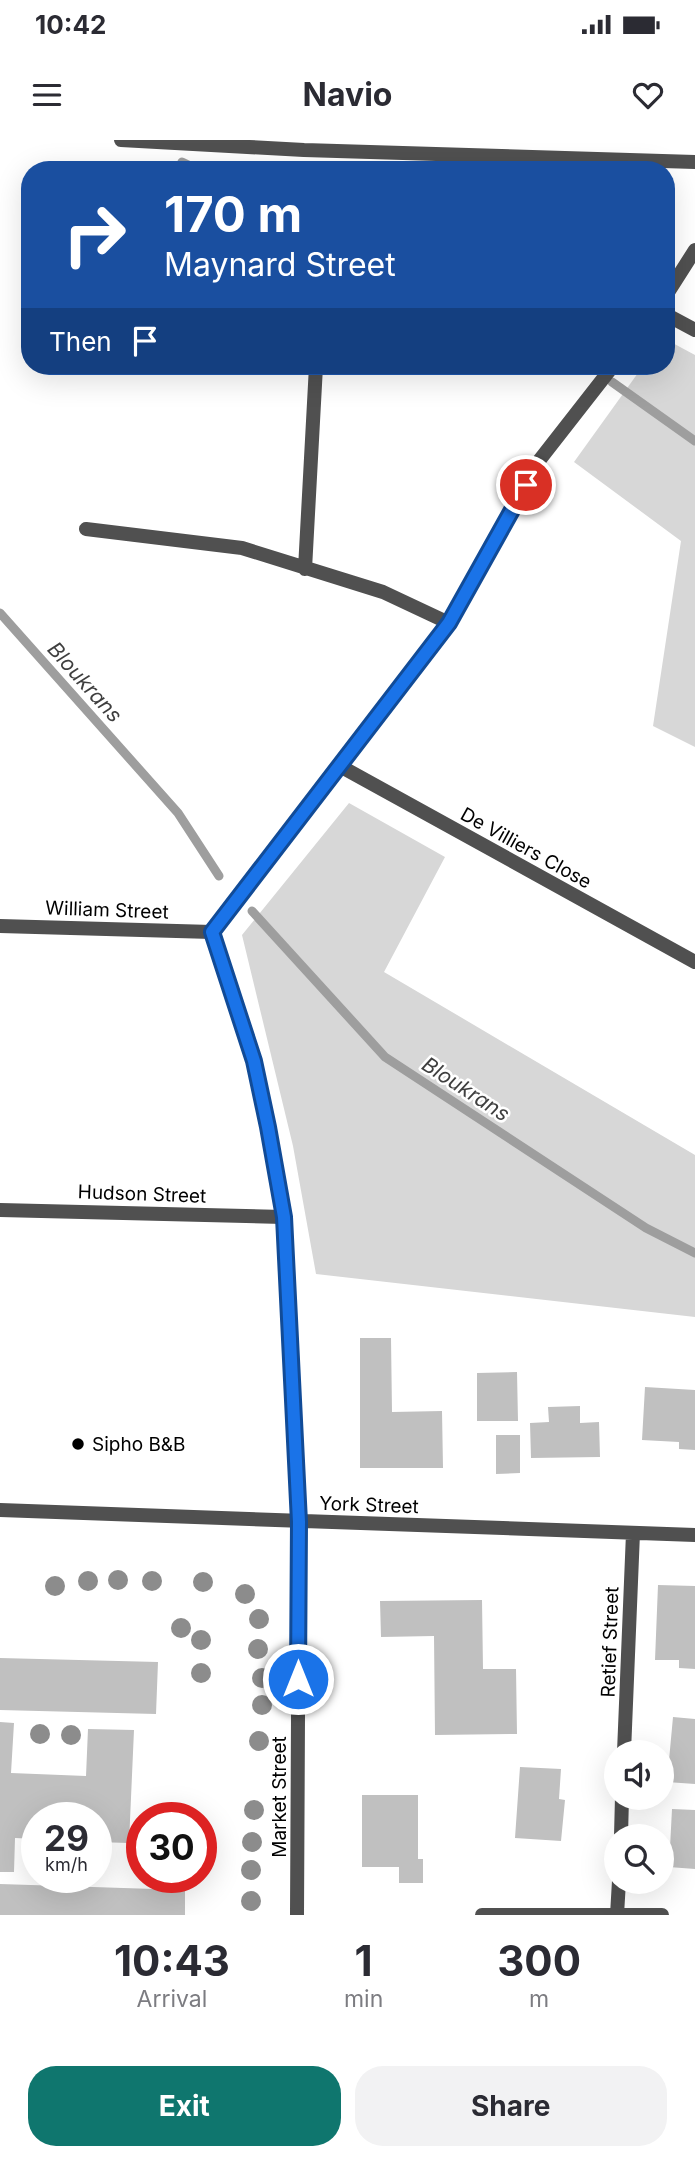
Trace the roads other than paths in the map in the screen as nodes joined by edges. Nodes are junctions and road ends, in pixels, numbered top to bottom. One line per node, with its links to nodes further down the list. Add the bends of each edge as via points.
1 (121, 140): 2 (street)
2 (304, 145): 3 (street)
3 (672, 161)
4 (675, 161): 5 (street)
5 (695, 162)
6 (695, 250): 7 (street)
7 (675, 281)
8 (675, 319): 9 (street)
9 (695, 330)
10 (316, 375): 13 (street)
11 (606, 375): 14 (street, via 538,462)
12 (86, 529): 13 (street, via 242,548)
13 (305, 569): 14 (street, via 383,592)
14 (449, 623): 15 (street)
15 (340, 766): 17 (street); 18 (street, De Villiers Close)
16 (0, 926): 17 (street, William Street)
17 (212, 932): 20 (street, Market Street, via 254,1061)
18 (695, 962)
19 (0, 1210): 20 (street, Hudson Street)
20 (284, 1217): 22 (street, Market Street)
21 (0, 1510): 22 (street, York Street)
22 (299, 1522): 23 (street, York Street); 28 (street, Market Street)
23 (633, 1534): 24 (street, York Street); 25 (street, Retief Street)
24 (695, 1535)
25 (624, 1740)
26 (618, 1894): 27 (street)
27 (617, 1914): 29 (street); 30 (street)
28 (298, 1915)
29 (481, 1915)
30 (662, 1915)

